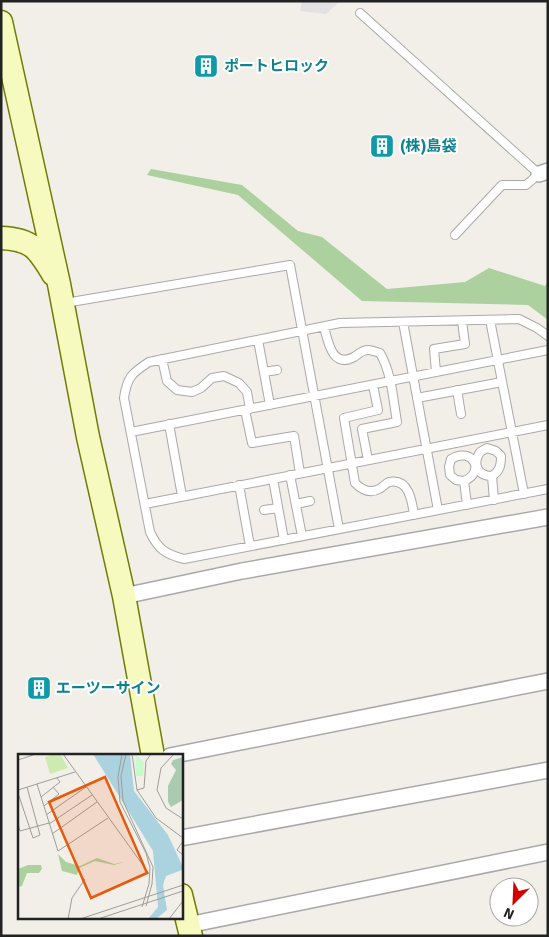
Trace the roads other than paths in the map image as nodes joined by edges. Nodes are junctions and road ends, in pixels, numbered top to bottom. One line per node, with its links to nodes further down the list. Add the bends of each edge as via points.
1 (360, 13): 3 (lane)
2 (1, 22): 6 (street)
3 (543, 172): 4 (lane, via 526,185 502,185)
4 (455, 234)
5 (1, 238): 6 (street, via 20,239 36,249)
6 (61, 294): 11 (lane, via 290,266); 62 (street, via 88,438)
7 (490, 320): 8 (lane); 12 (lane, via 519,319); 16 (lane)
8 (462, 321): 9 (lane); 19 (lane, via 464,344 434,349)
9 (403, 322): 10 (lane); 20 (lane)
10 (324, 326): 11 (lane); 21 (lane, via 330,349 336,356 346,359 369,350 380,353)
11 (302, 331): 13 (lane); 25 (lane)
12 (548, 336)
13 (258, 340): 15 (lane); 18 (lane)
14 (548, 350): 16 (lane)
15 (162, 359): 28 (lane, via 167,381 177,390 192,392 212,378 224,376 240,383 247,392); 32 (lane, via 134,371 126,383 124,398)
16 (498, 360): 19 (lane); 22 (lane)
17 (277, 370): 18 (lane)
18 (264, 372): 27 (lane)
19 (436, 372): 20 (lane)
20 (413, 377): 21 (lane); 26 (lane)
21 (390, 381): 23 (lane); 35 (lane, via 397,422 362,429)
22 (502, 382): 24 (lane); 33 (lane)
23 (373, 384): 25 (lane); 36 (lane, via 378,410 344,418)
24 (457, 390): 26 (lane); 29 (lane)
25 (314, 396): 27 (lane); 38 (lane)
26 (417, 398): 34 (lane)
27 (270, 405): 28 (lane)
28 (248, 409): 30 (lane); 39 (lane, via 252,443 294,436)
29 (461, 414)
30 (169, 424): 32 (lane); 47 (lane)
31 (548, 425): 33 (lane)
32 (131, 432): 50 (lane)
33 (512, 432): 34 (lane); 46 (lane)
34 (426, 449): 35 (lane); 55 (lane)
35 (368, 460): 36 (lane)
36 (352, 463): 38 (lane); 56 (lane, via 355,483 362,490 373,491 388,482 398,482 407,488)
37 (476, 464): 41 (lane, via 478,472); 41 (lane, via 480,452 487,448 496,452 501,456 501,464); 43 (lane, via 471,478); 43 (lane, via 465,455 452,459 450,474)
38 (327, 468): 39 (lane); 58 (lane)
39 (300, 473): 40 (lane)
40 (290, 475): 42 (lane); 51 (lane)
41 (492, 476): 48 (lane)
42 (273, 479): 44 (lane); 53 (lane)
43 (464, 482): 52 (lane)
44 (239, 485): 47 (lane); 61 (lane)
45 (548, 489): 46 (lane)
46 (524, 494): 48 (lane)
47 (182, 496): 50 (lane)
48 (494, 500): 52 (lane)
49 (310, 501): 51 (lane)
50 (145, 504): 61 (lane, via 156,545 169,555 184,559)
51 (296, 504): 59 (lane)
52 (467, 505): 55 (lane)
53 (278, 508): 54 (lane); 60 (lane)
54 (264, 510)
55 (438, 510): 56 (lane)
56 (414, 515): 58 (lane)
57 (548, 517): 62 (street, via 242,571)
58 (339, 529): 59 (lane)
59 (302, 536): 60 (lane)
60 (284, 540): 61 (lane)
61 (250, 546)
62 (124, 596): 64 (street)
63 (548, 682): 65 (street)
64 (153, 754)
65 (180, 754)
66 (548, 770): 67 (street)
67 (182, 838)
68 (548, 852): 70 (street)
69 (182, 899): 70 (street)
70 (190, 931)

